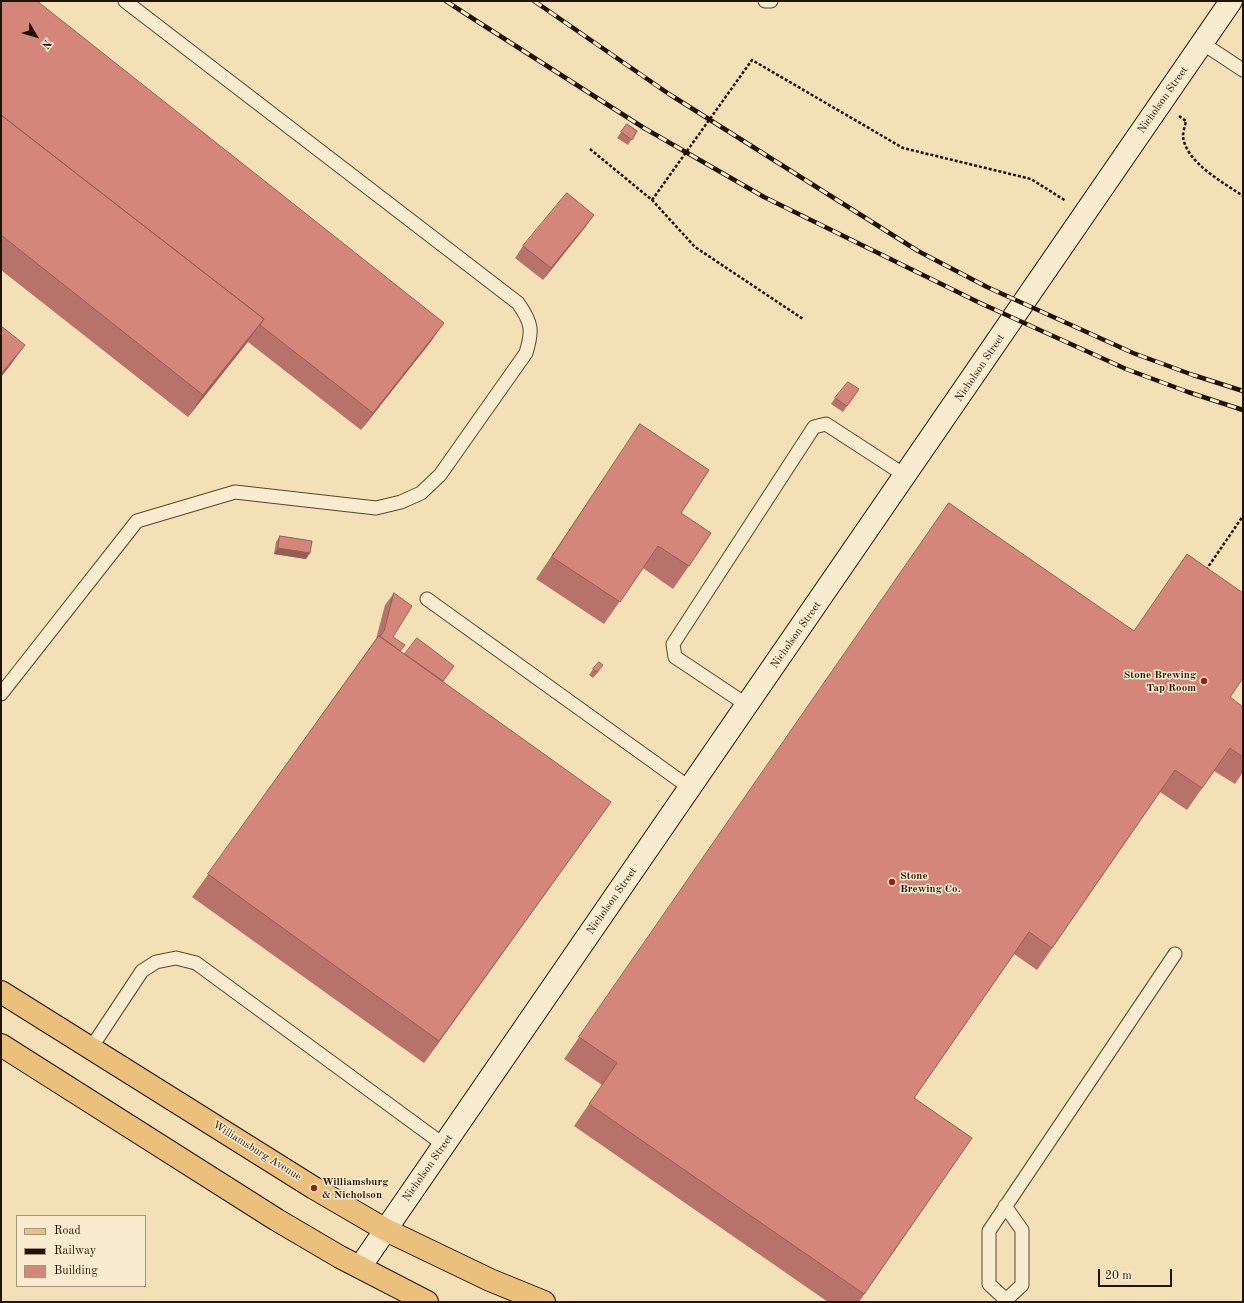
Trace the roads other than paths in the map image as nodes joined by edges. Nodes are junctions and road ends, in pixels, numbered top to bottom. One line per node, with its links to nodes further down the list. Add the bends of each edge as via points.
1 (124, 1): 9 (lane, via 518,303 528,318 531,336 526,353 440,475 421,493 401,502 376,508 235,492 137,521)
2 (766, 1): 3 (lane)
3 (771, 1)
4 (1231, 1): 5 (main road, Nicholson Street)
5 (1202, 43): 6 (lane); 7 (main road, Nicholson Street)
6 (1243, 70)
7 (906, 476): 10 (main road, Nicholson Street); 10 (lane, via 826,424 814,427 673,644 675,657)
8 (427, 599): 11 (lane)
9 (1, 694)
10 (747, 705): 11 (main road, Nicholson Street)
11 (690, 788): 16 (main road, Nicholson Street)
12 (1175, 954): 17 (lane)
13 (1, 992): 15 (main road, Williamsburg Avenue)
14 (1, 1045): 19 (main road, via 277,1220)
15 (91, 1048): 16 (lane, via 142,971 156,962 176,958 196,963); 18 (main road, Williamsburg Avenue, via 314,1188)
16 (444, 1145): 18 (main road, Nicholson Street)
17 (1005, 1206): 20 (lane, via 989,1231 989,1284); 20 (lane, via 1022,1230 1022,1285)
18 (386, 1230): 19 (main road, Nicholson Street); 22 (main road, Williamsburg Avenue, via 490,1280)
19 (360, 1267): 21 (main road)
20 (1006, 1301)
21 (427, 1302)
22 (544, 1302)

